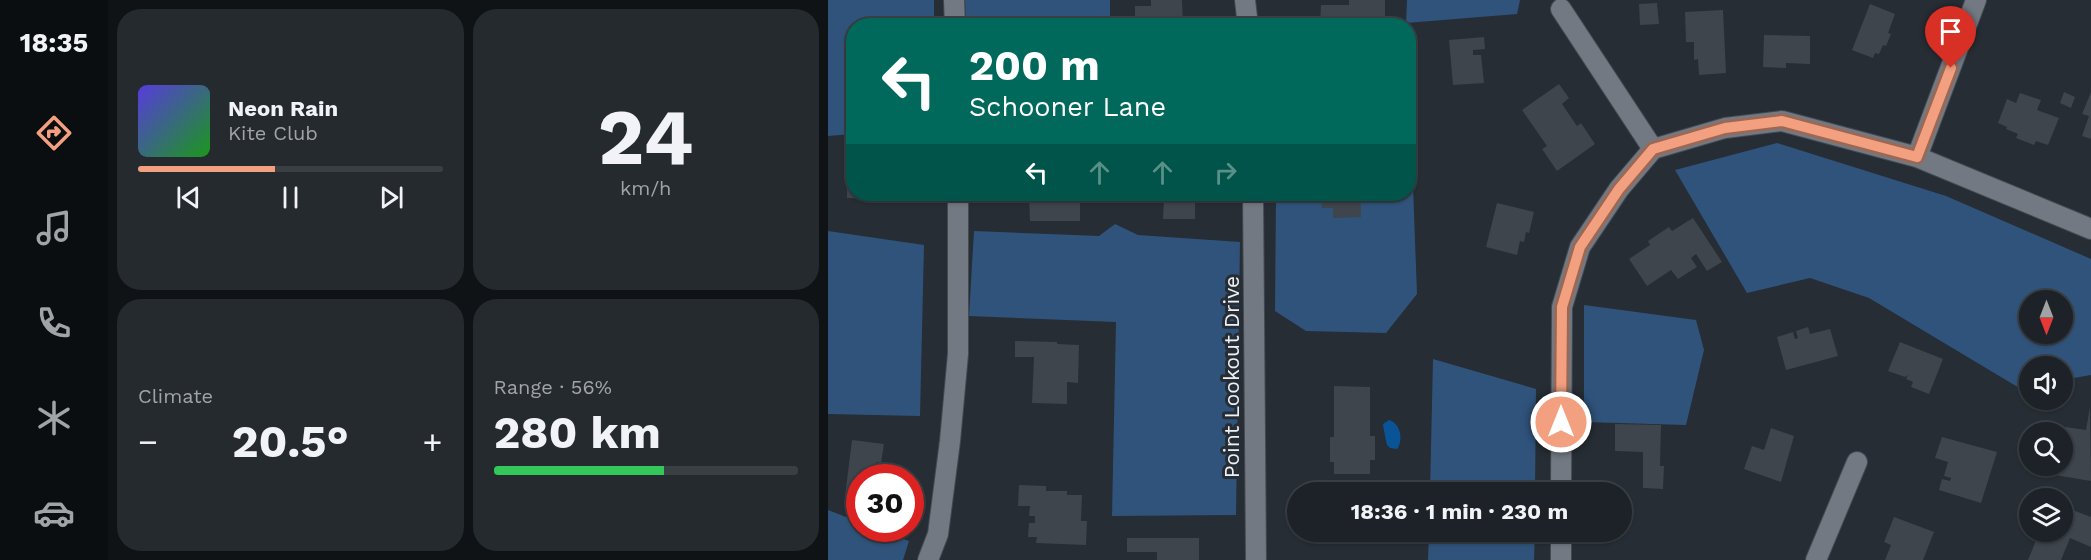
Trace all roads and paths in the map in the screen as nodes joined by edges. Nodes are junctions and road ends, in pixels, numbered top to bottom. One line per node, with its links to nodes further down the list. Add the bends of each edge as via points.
1 (954, 0): 5 (street)
2 (1245, 0): 6 (street)
3 (1976, 0): 8 (street)
4 (1561, 9): 7 (street)
5 (955, 18)
6 (1247, 18)
7 (1653, 149): 8 (street, via 1725,128 1782,121); 13 (street, via 1619,189 1580,247 1562,307)
8 (1917, 157): 11 (street)
9 (958, 201): 15 (street, via 958,354 938,534)
10 (1253, 201): 16 (street, Point Lookout Drive)
11 (2091, 229)
12 (1857, 462): 18 (street)
13 (1561, 482)
14 (1561, 542): 17 (street)
15 (928, 560)
16 (1256, 560)
17 (1561, 560)
18 (1816, 560)

